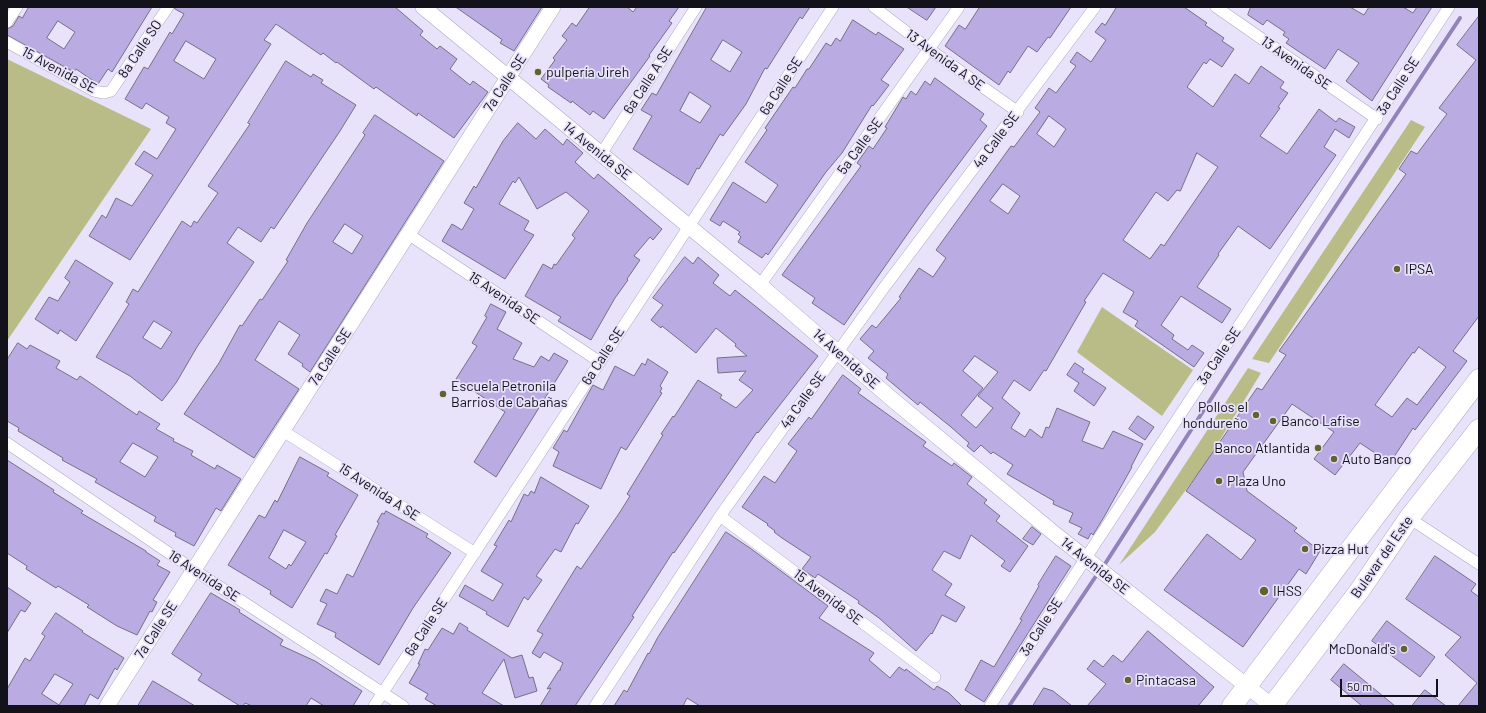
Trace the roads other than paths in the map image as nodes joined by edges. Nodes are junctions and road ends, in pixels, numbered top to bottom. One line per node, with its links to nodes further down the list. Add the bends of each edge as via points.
1 (18, 7): 12 (street)
2 (168, 7): 16 (street, 8a Calle SO)
3 (423, 7): 15 (street, 14 Avenida SE)
4 (553, 7): 15 (street, 7a Calle SE)
5 (696, 7): 19 (street, 6a Calle A SE)
6 (833, 7): 20 (street, 6a Calle SE)
7 (874, 7): 14 (street, 13 Avenida A SE)
8 (959, 7): 14 (street, 5a Calle SE)
9 (1095, 7): 17 (street, 4a Calle SE)
10 (1216, 7): 18 (street, 13 Avenida SE)
11 (1449, 7): 18 (street, 3a Calle SE)
12 (7, 22)
13 (7, 42): 16 (street, 15 Avenida SE, via 94,91)
14 (929, 49): 17 (street, 13 Avenida A SE); 22 (street, 5a Calle SE)
15 (508, 78): 19 (street, 14 Avenida SE); 21 (street, 7a Calle SE)
16 (111, 91)
17 (1018, 112): 23 (street, 4a Calle SE, via 913,248)
18 (1377, 119): 32 (street, 3a Calle SE)
19 (601, 154): 20 (street, 14 Avenida SE)
20 (689, 226): 22 (street, 14 Avenida SE); 24 (street, 6a Calle SE)
21 (408, 234): 24 (street, 15 Avenida SE); 27 (street, 7a Calle SE)
22 (760, 285): 23 (street, 14 Avenida SE)
23 (838, 353): 29 (street, 4a Calle SE); 32 (street, 14 Avenida SE)
24 (600, 362): 31 (street, 6a Calle SE)
25 (1479, 379): 36 (highway, Bulevar del Este)
26 (1479, 429): 30 (highway, Bulevar del Este)
27 (283, 431): 31 (street, 15 Avenida A SE); 34 (street, 7a Calle SE)
28 (7, 443): 34 (street, 16 Avenida SE)
29 (720, 516): 35 (street, 15 Avenida SE); 41 (street, 4a Calle SE)
30 (1409, 518): 33 (street); 44 (highway, Bulevar del Este, via 1356,596)
31 (475, 553): 37 (street, 6a Calle SE)
32 (1086, 558): 36 (street, 14 Avenida SE); 42 (street, 3a Calle SE)
33 (1479, 564)
34 (194, 570): 37 (street, 16 Avenida SE); 38 (street, 7a Calle SE)
35 (935, 677)
36 (1247, 686): 43 (highway, Bulevar del Este); 44 (street, 14 Avenida SE)
37 (383, 693): 39 (street, 6a Calle SE); 40 (street, 16 Avenida SE)
38 (107, 706)
39 (374, 706)
40 (403, 706)
41 (596, 706)
42 (990, 706)
43 (1232, 706)
44 (1272, 706)

